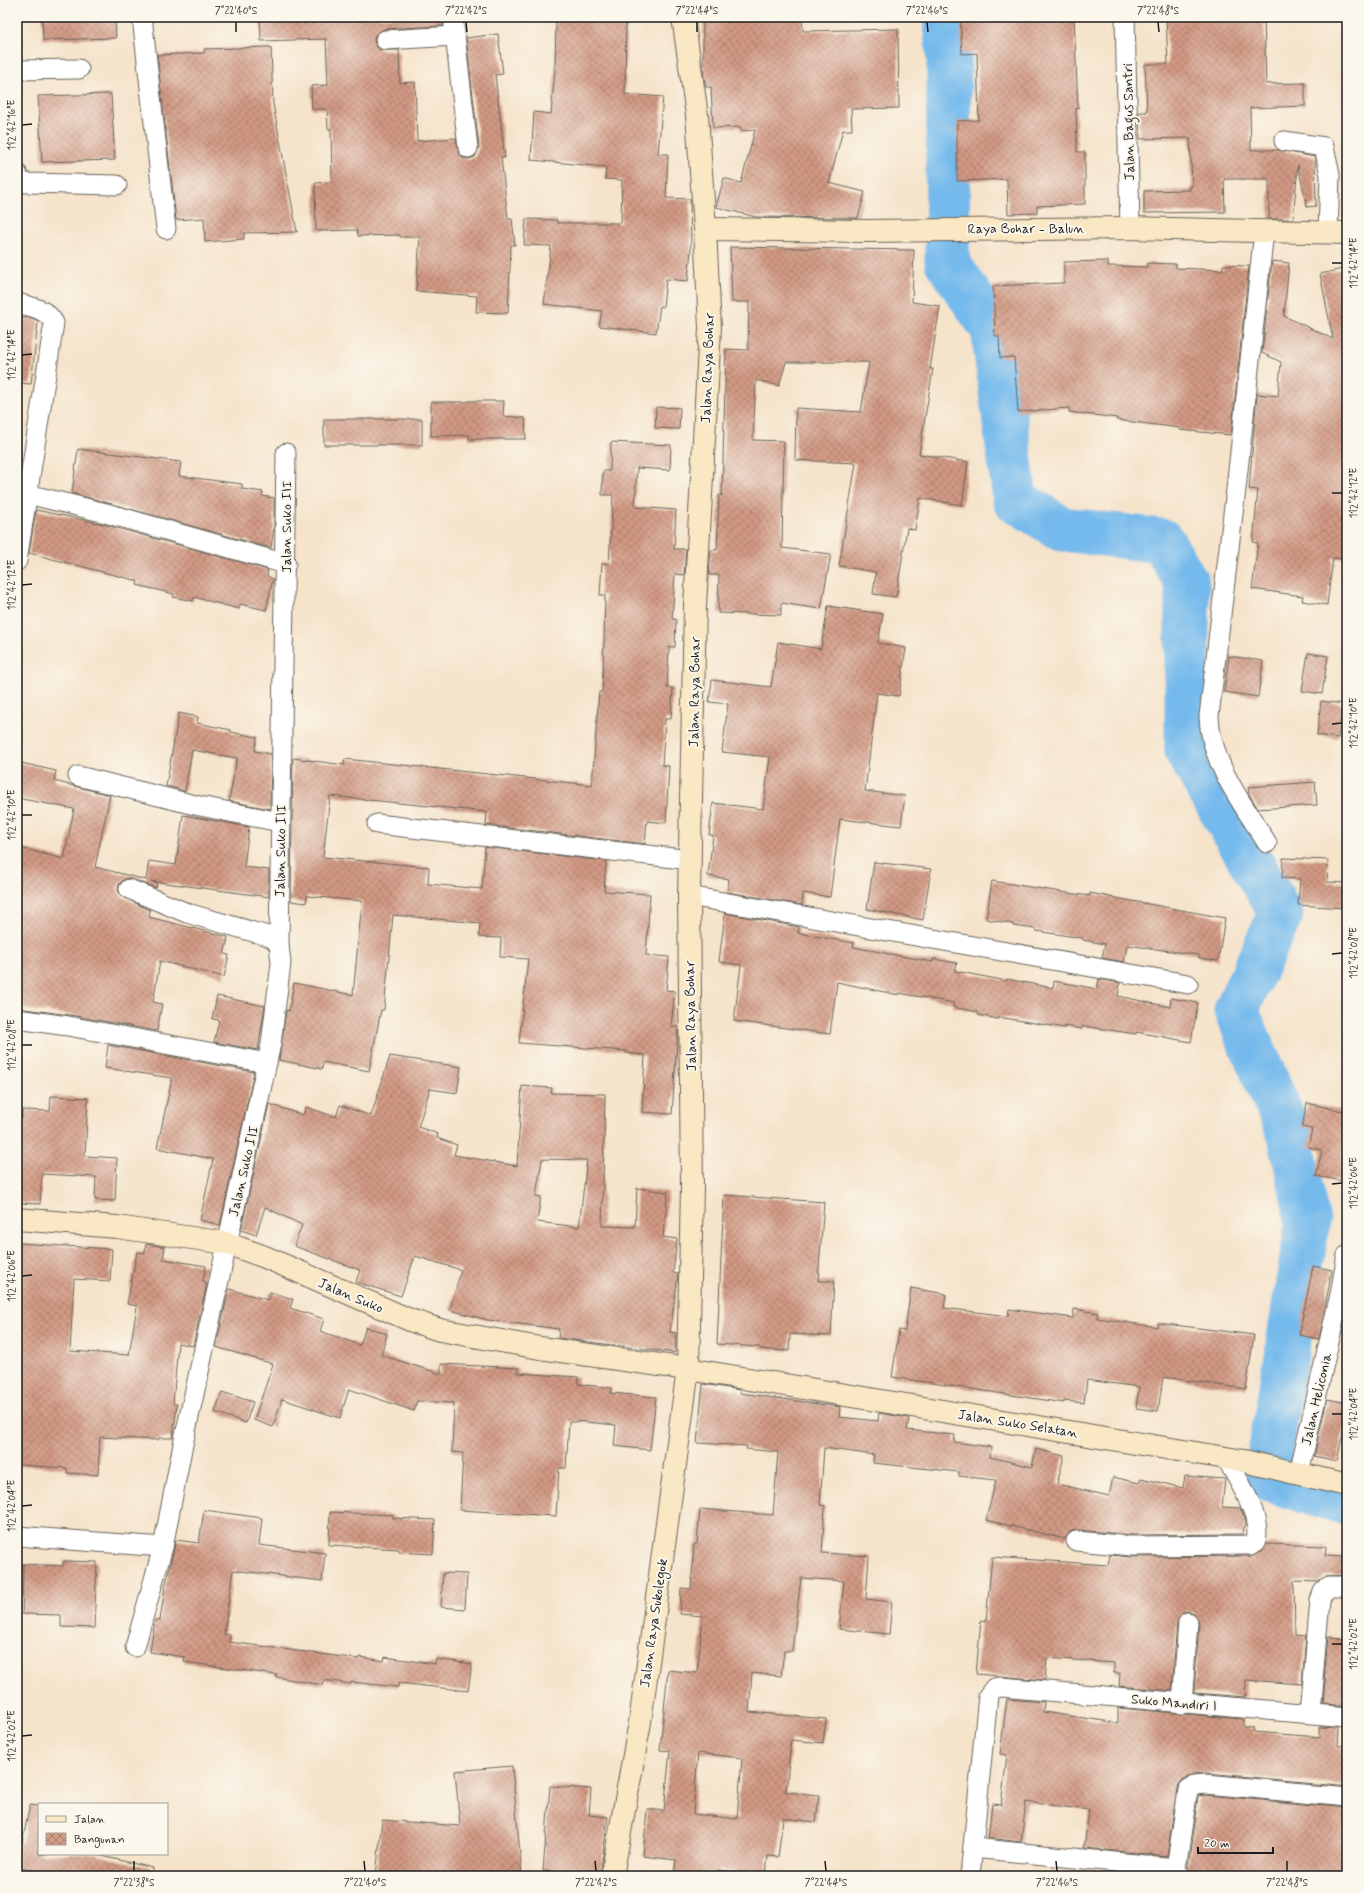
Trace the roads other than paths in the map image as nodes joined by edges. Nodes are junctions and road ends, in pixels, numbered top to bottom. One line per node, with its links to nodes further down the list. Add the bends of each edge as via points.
1 (142, 17): 14 (street)
2 (452, 17): 5 (street)
3 (683, 17): 15 (street, Jalan Raya Bohar, via 697,115)
4 (1125, 17): 13 (street, Jalan Bagus Santri)
5 (455, 36): 6 (street); 10 (street)
6 (385, 40)
7 (79, 69): 8 (street)
8 (17, 70)
9 (1284, 141): 17 (street, via 1324,147)
10 (468, 148)
11 (17, 173): 12 (street, via 25,184)
12 (117, 185)
13 (1130, 228): 15 (street, Raya Bohar - Balun); 16 (street, Raya Bohar - Balun)
14 (166, 229)
15 (706, 229): 28 (street, Jalan Raya Bohar, via 710,328 695,606)
16 (1264, 231): 17 (street, Raya Bohar - Balun); 27 (street, via 1209,731 1216,757)
17 (1337, 233)
18 (17, 303): 20 (street, via 42,310 54,323)
19 (286, 453): 23 (street, Jalan Suko III)
20 (27, 494): 21 (street); 23 (street, via 106,513)
21 (18, 538): 22 (street)
22 (17, 561)
23 (286, 564): 25 (street, Jalan Suko III)
24 (78, 776): 25 (street, via 195,805)
25 (280, 822): 31 (street, Jalan Suko III)
26 (377, 824): 28 (street)
27 (1267, 843)
28 (691, 860): 30 (street, Jalan Raya Bohar)
29 (129, 888): 31 (street, via 187,913 268,936)
30 (689, 896): 32 (street); 39 (street, Jalan Raya Bohar, via 692,1188)
31 (279, 945): 34 (street, Jalan Suko III, via 281,963)
32 (1188, 984)
33 (17, 1019): 34 (street)
34 (267, 1063): 36 (street, Jalan Suko III)
35 (17, 1219): 36 (street, Jalan Suko, via 117,1227)
36 (226, 1243): 39 (street, Jalan Suko, via 265,1257 410,1320 440,1330 540,1348); 45 (street, Jalan Suko III)
37 (1347, 1255): 38 (street, Jalan Heliconia)
38 (1343, 1295): 41 (street, Jalan Heliconia)
39 (688, 1369): 40 (street, Jalan Suko Selatan); 55 (street, Jalan Raya Sukolegok, via 640,1722)
40 (1235, 1459): 41 (street, Jalan Suko Selatan); 44 (street, via 1258,1533 1256,1541 1250,1545 1131,1546)
41 (1290, 1470): 42 (street, Jalan Suko Selatan)
42 (1347, 1485)
43 (17, 1536): 45 (street)
44 (1076, 1541)
45 (164, 1547): 48 (street, Jalan Suko III)
46 (1347, 1586): 50 (street, via 1329,1586 1320,1600)
47 (1188, 1622): 49 (street)
48 (135, 1647)
49 (1182, 1704): 50 (street, Suko Mandiri I); 53 (street, Suko Mandiri I, via 994,1688 988,1696)
50 (1310, 1713): 51 (street, Suko Mandiri I)
51 (1347, 1716)
52 (1347, 1797): 54 (street, via 1194,1785 1188,1790)
53 (973, 1848): 54 (street); 56 (street)
54 (1178, 1872)
55 (612, 1876)
56 (970, 1876)

